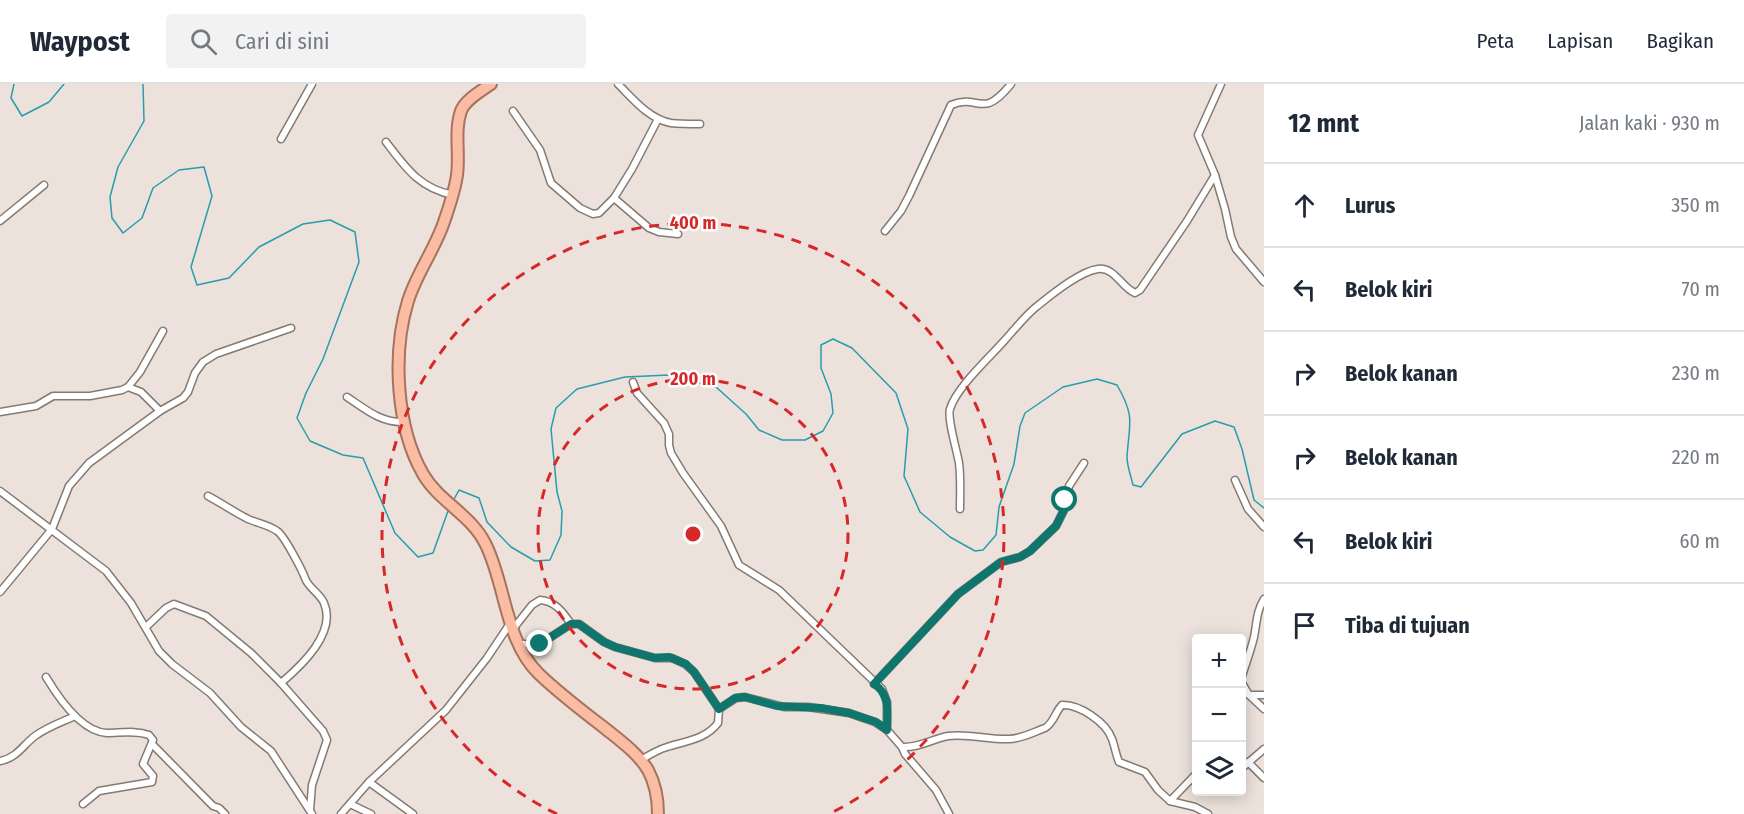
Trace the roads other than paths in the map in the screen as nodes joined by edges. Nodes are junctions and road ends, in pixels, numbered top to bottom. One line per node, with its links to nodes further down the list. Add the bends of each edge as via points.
1 (312, 84): 9 (street)
2 (491, 84): 13 (highway, via 461,111)
3 (618, 84): 7 (street)
4 (1011, 84): 16 (street, via 985,106 961,102 948,109 909,196)
5 (1221, 84): 11 (street, via 1198,135)
6 (513, 111): 14 (street, via 540,150 556,189 593,214)
7 (658, 119): 8 (street); 14 (street)
8 (700, 124)
9 (281, 139)
10 (386, 142): 13 (street, via 406,168 429,188)
11 (1215, 176): 18 (street, via 1236,249); 31 (street, via 1140,290 1130,291 1105,269 1076,278 1034,308 970,379 949,411 961,483)
12 (44, 185): 15 (street)
13 (453, 195): 26 (highway, via 408,302 399,367)
14 (614, 198): 17 (street, via 649,228)
15 (0, 221)
16 (885, 231)
17 (678, 234)
18 (1264, 282)
19 (291, 328): 24 (street, via 216,354 199,366 186,395)
20 (163, 331): 22 (street)
21 (633, 382): 43 (street, via 664,423 671,453 721,526 740,565 778,590)
22 (128, 387): 24 (street, via 141,392); 25 (street, via 90,396 53,396 36,406)
23 (346, 397): 26 (street, via 380,418)
24 (160, 411): 33 (street, via 76,477)
25 (0, 412)
26 (404, 422): 37 (highway, via 424,475 463,513 487,546)
27 (1084, 463): 43 (street, via 1069,486 1056,526 1030,551 1001,562 958,594)
28 (1235, 480): 32 (street, via 1248,509)
29 (0, 491): 33 (street)
30 (208, 496): 42 (street, via 280,532 307,584 325,606 326,617 317,644)
31 (960, 509)
32 (1264, 527)
33 (52, 530): 34 (street); 38 (street, via 106,572)
34 (1, 591)
35 (1264, 599): 40 (street, via 1257,611)
36 (571, 624): 37 (street, via 559,608 540,600); 39 (street, via 540,644); 47 (street, via 583,625 615,647 682,662)
37 (512, 625): 39 (highway); 59 (street, via 446,710)
38 (146, 627): 42 (street, via 174,604 198,611 251,653); 63 (street, via 165,657 271,751)
39 (519, 644): 54 (highway, via 539,674)
40 (1246, 663)
41 (46, 677): 49 (street)
42 (281, 683): 63 (street, via 327,740 312,785)
43 (874, 684): 50 (street, via 886,696)
44 (1245, 688): 45 (street)
45 (1249, 695): 46 (street); 48 (street)
46 (1264, 695)
47 (719, 709): 50 (street, via 735,698 745,697 777,706 849,713); 54 (street, via 718,723 705,734 662,748)
48 (1264, 709)
49 (75, 716): 51 (street, via 101,732 146,733 152,737); 55 (street, via 44,730 12,758)
50 (887, 730): 52 (street)
51 (152, 744): 61 (street, via 143,764 153,776 152,782 99,791); 64 (street)
52 (902, 747): 60 (street, via 958,735 1016,739 1045,728 1062,705 1068,705 1092,716 1111,735 1119,762 1144,772); 69 (street, via 936,790)
53 (1264, 749): 56 (street)
54 (641, 760): 68 (highway, via 653,784)
55 (0, 761)
56 (1248, 762): 57 (street)
57 (1264, 778)
58 (1192, 779): 60 (street)
59 (369, 782): 62 (street); 67 (street)
60 (1170, 801): 70 (street)
61 (83, 804)
62 (350, 804): 65 (street); 66 (street)
63 (311, 812)
64 (225, 814)
65 (341, 814)
66 (371, 814)
67 (413, 814)
68 (658, 814)
69 (949, 814)
70 (1208, 814)

